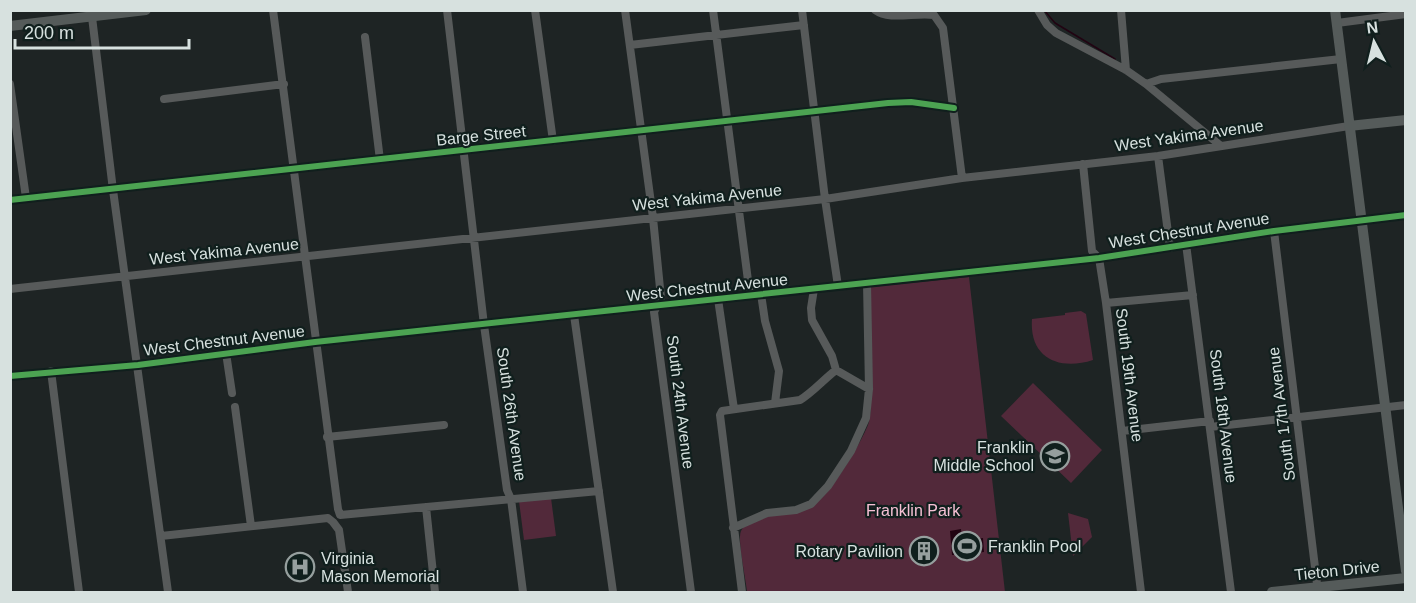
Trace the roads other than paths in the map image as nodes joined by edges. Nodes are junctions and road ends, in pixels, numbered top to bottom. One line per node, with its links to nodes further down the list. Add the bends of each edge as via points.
1 (146, 10): 12 (main road)
2 (273, 10): 25 (street)
3 (447, 10): 36 (street, South 26th Avenue)
4 (535, 10): 34 (street)
5 (626, 10): 21 (street, South 24th Avenue)
6 (713, 10): 19 (street)
7 (802, 10): 17 (street)
8 (875, 10): 28 (street, via 890,16 934,15 942,28)
9 (1038, 10): 23 (street, via 1056,33)
10 (1121, 10): 23 (street)
11 (1335, 10): 16 (main road)
12 (108, 13): 15 (main road)
13 (79, 14): 15 (main road); 18 (main road)
14 (1406, 14): 16 (street)
15 (92, 17): 42 (street)
16 (1337, 23): 22 (main road)
17 (804, 25): 19 (street); 29 (street)
18 (10, 26)
19 (717, 35): 21 (street); 31 (street)
20 (365, 37): 38 (street)
21 (630, 45): 33 (street, South 24th Avenue)
22 (1341, 59): 26 (street, via 1161,79); 32 (main road)
23 (1126, 70): 26 (street)
24 (10, 84): 43 (street)
25 (284, 84): 27 (street); 40 (street)
26 (1146, 84): 35 (street)
27 (164, 99)
28 (954, 108): 29 (street, Barge Street, via 911,102); 41 (street)
29 (814, 111): 31 (street, Barge Street); 44 (street)
30 (1406, 120): 32 (main road, West Yakima Avenue)
31 (728, 122): 33 (street, Barge Street); 46 (street)
32 (1349, 126): 35 (street, West Yakima Avenue); 49 (main road)
33 (642, 131): 34 (street, Barge Street); 48 (street, South 24th Avenue)
34 (553, 141): 36 (street, Barge Street)
35 (1221, 146): 37 (street, West Yakima Avenue)
36 (465, 150): 38 (street, Barge Street); 51 (street, South 26th Avenue)
37 (1158, 156): 39 (street, West Yakima Avenue); 53 (street)
38 (380, 160): 40 (street, Barge Street)
39 (1083, 164): 41 (street, West Yakima Avenue); 55 (street, South 19th Avenue, via 1092,251)
40 (294, 169): 42 (street, Barge Street); 54 (street)
41 (962, 178): 44 (street, West Yakima Avenue)
42 (113, 190): 43 (street, Barge Street); 56 (street)
43 (26, 198): 45 (street, Barge Street)
44 (825, 199): 46 (street, West Yakima Avenue); 58 (street)
45 (10, 200)
46 (740, 207): 48 (street, West Yakima Avenue); 63 (street)
47 (1406, 215): 49 (street, West Chestnut Avenue)
48 (653, 218): 51 (street, West Yakima Avenue); 66 (street, South 24th Avenue, via 662,298)
49 (1361, 220): 50 (street, West Chestnut Avenue); 80 (main road)
50 (1274, 231): 52 (street, West Chestnut Avenue); 82 (street, South 17th Avenue)
51 (474, 238): 54 (street, West Yakima Avenue); 68 (street, South 26th Avenue)
52 (1186, 244): 53 (street, West Chestnut Avenue); 62 (street, South 18th Avenue)
53 (1170, 248): 55 (street, West Chestnut Avenue)
54 (304, 257): 56 (street, West Yakima Avenue); 69 (street)
55 (1099, 258): 57 (street, West Chestnut Avenue); 65 (street, South 19th Avenue)
56 (126, 276): 59 (street, West Yakima Avenue); 71 (street)
57 (867, 283): 58 (street, West Chestnut Avenue); 75 (street)
58 (838, 286): 60 (street, West Chestnut Avenue)
59 (10, 289)
60 (814, 289): 61 (street, West Chestnut Avenue); 72 (street, via 812,320)
61 (761, 294): 63 (street, West Chestnut Avenue); 77 (street, via 779,371)
62 (1193, 295): 65 (street); 83 (street, South 18th Avenue)
63 (750, 296): 64 (street, West Chestnut Avenue)
64 (718, 299): 66 (street, West Chestnut Avenue); 81 (street)
65 (1106, 303): 85 (street, South 19th Avenue)
66 (659, 305): 67 (street, West Chestnut Avenue); 102 (street, South 24th Avenue, via 654,312)
67 (574, 315): 68 (street, West Chestnut Avenue); 87 (street)
68 (484, 326): 69 (street, West Chestnut Avenue); 88 (street, South 26th Avenue)
69 (315, 342): 70 (street, West Chestnut Avenue); 86 (street)
70 (226, 353): 71 (street, West Chestnut Avenue); 76 (street)
71 (138, 365): 73 (street, West Chestnut Avenue); 92 (street)
72 (836, 370): 75 (street); 77 (street, via 800,400)
73 (51, 371): 74 (street, West Chestnut Avenue); 96 (street)
74 (10, 376)
75 (869, 389): 91 (street, via 866,418 852,451 811,504 767,513)
76 (232, 393)
77 (776, 403): 81 (street)
78 (1406, 405): 80 (street)
79 (235, 406): 90 (street)
80 (1385, 407): 82 (street); 93 (main road)
81 (734, 409): 91 (street, via 720,415)
82 (1296, 418): 83 (street); 95 (street, South 17th Avenue)
83 (1210, 424): 85 (street); 105 (street, South 18th Avenue)
84 (444, 425): 86 (street)
85 (1122, 431): 104 (street, South 19th Avenue)
86 (327, 437): 89 (street, via 340,515)
87 (599, 491): 88 (street); 101 (street)
88 (511, 499): 89 (street); 100 (street, South 26th Avenue)
89 (426, 507): 99 (street)
90 (251, 526): 92 (street); 98 (street, via 321,518 333,522 339,531)
91 (733, 528): 103 (street)
92 (161, 536): 97 (street)
93 (1406, 571)
94 (1406, 578): 95 (main road, Tieton Drive)
95 (1318, 590): 106 (main road, Tieton Drive)
96 (79, 592)
97 (168, 592)
98 (348, 592)
99 (435, 592)
100 (523, 592)
101 (613, 592)
102 (691, 592)
103 (742, 592)
104 (1141, 592)
105 (1231, 592)
106 (1272, 592)

